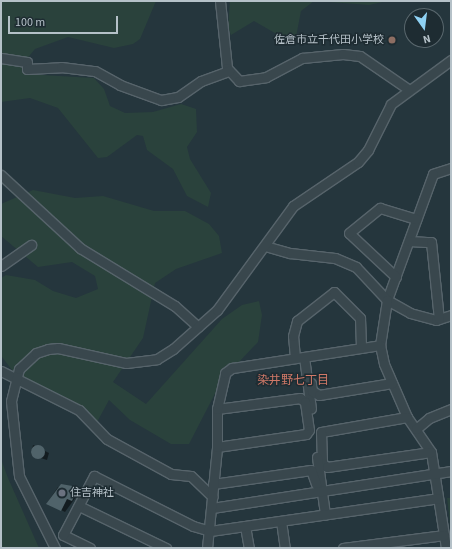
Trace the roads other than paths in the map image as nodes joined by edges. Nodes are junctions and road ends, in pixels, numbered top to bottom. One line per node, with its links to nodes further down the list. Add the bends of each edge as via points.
1 (220, 1): 4 (street, via 221,28)
2 (1, 58): 4 (street, via 27,62 27,69 95,71 120,85 162,100 178,97 201,82)
3 (451, 60): 5 (street)
4 (229, 71): 5 (street, via 245,82 284,70 302,58 344,54 360,56)
5 (408, 89): 11 (street, via 391,104 368,150 358,162 293,206)
6 (451, 168): 8 (street, via 433,174)
7 (1, 175): 17 (street, via 80,248 175,306)
8 (416, 219): 9 (street); 13 (street, via 380,208 349,233)
9 (409, 241): 13 (street); 16 (street, via 431,242)
10 (30, 246): 12 (street)
11 (265, 246): 14 (street, via 290,253 336,258 356,267); 17 (street, via 217,310)
12 (1, 266)
13 (396, 277): 14 (street)
14 (387, 300): 16 (street, via 410,313); 18 (street)
15 (451, 315): 16 (street)
16 (439, 319)
17 (198, 327): 22 (street, via 157,359 126,363 58,348 48,349 27,360)
18 (380, 346): 19 (street); 23 (street)
19 (362, 348): 20 (street); 20 (street, via 360,318 334,292 297,321 293,336)
20 (302, 357): 23 (street, via 312,392 319,395); 24 (street, via 232,368 225,373); 33 (street)
21 (1, 370): 22 (street)
22 (15, 377): 34 (street, via 79,410 107,439 164,471 191,476); 43 (street, via 11,401 19,476)
23 (392, 383): 26 (street)
24 (217, 409): 28 (street); 28 (street, via 300,398 305,402 309,430 306,434)
25 (451, 409): 27 (street, via 429,418)
26 (406, 417): 27 (street); 29 (street, via 321,432 322,463 327,467)
27 (416, 429): 29 (street)
28 (218, 446): 32 (street)
29 (431, 452): 31 (street)
30 (451, 471): 31 (street)
31 (435, 474): 33 (street); 35 (street)
32 (213, 484): 33 (street, via 311,470); 34 (street)
33 (319, 491): 37 (street); 38 (street)
34 (212, 497): 37 (street)
35 (438, 498): 38 (street); 42 (street)
36 (79, 506): 41 (street, via 94,476 193,526); 44 (street, via 63,535); 45 (street)
37 (212, 508): 41 (street)
38 (323, 514): 39 (street)
39 (281, 520): 40 (street); 48 (street)
40 (245, 526): 41 (street); 47 (street)
41 (210, 531): 46 (street)
42 (444, 535): 49 (street); 50 (street)
43 (55, 548)
44 (89, 548)
45 (166, 548)
46 (207, 548)
47 (249, 548)
48 (285, 548)
49 (343, 548)
50 (446, 548)

